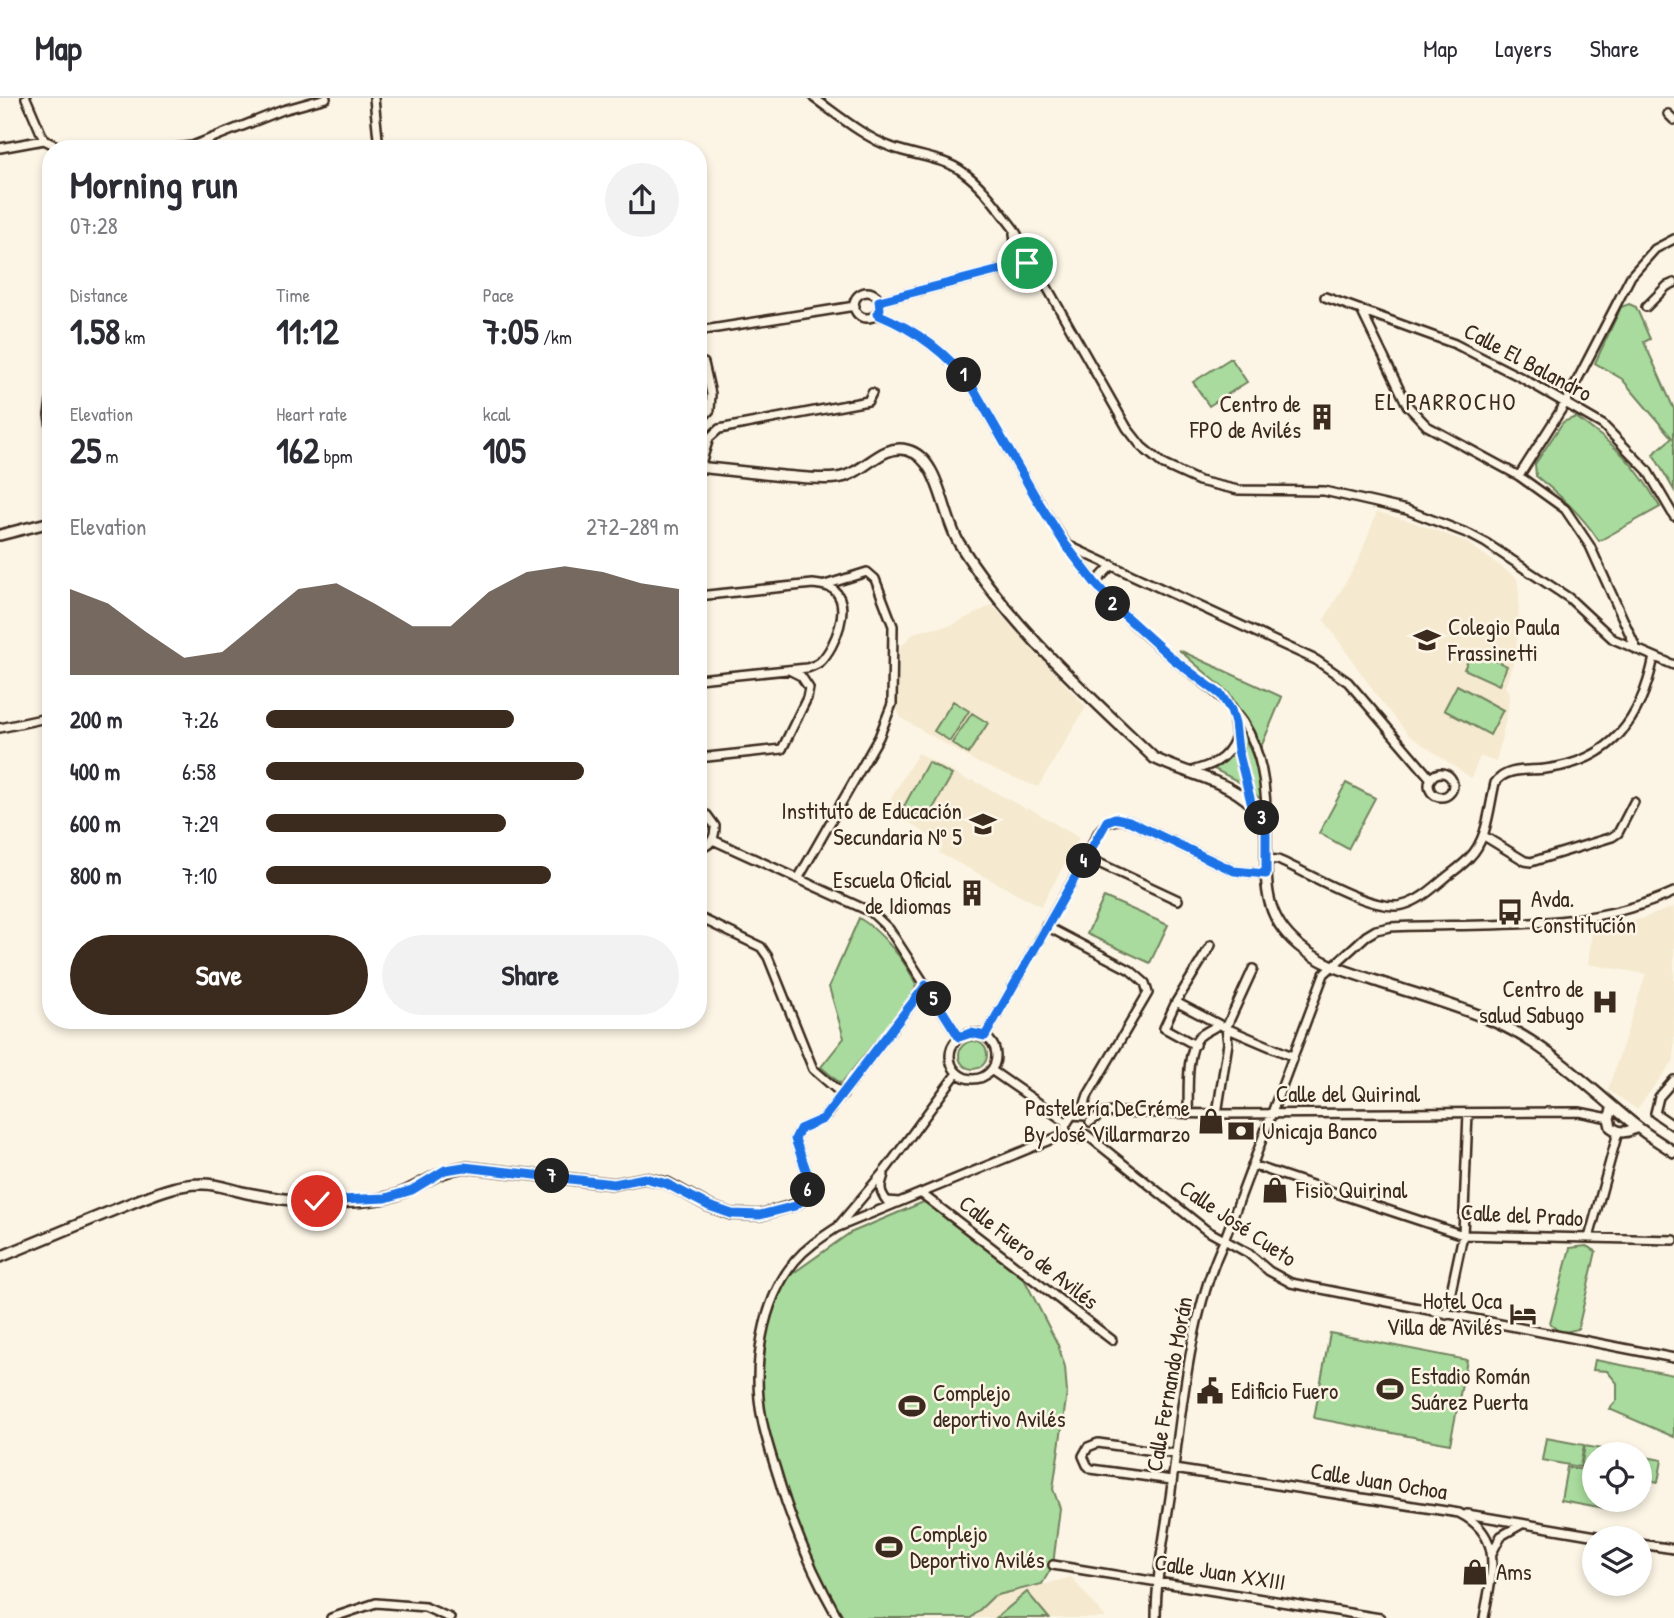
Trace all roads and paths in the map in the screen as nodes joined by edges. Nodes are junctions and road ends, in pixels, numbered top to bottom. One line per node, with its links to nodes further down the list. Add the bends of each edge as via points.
1 (26, 98): 8 (street)
2 (374, 98): 10 (street)
3 (814, 98): 12 (street, via 890,147 963,171)
4 (321, 99): 9 (street)
5 (1668, 114): 6 (street)
6 (1674, 120)
7 (42, 140): 11 (street)
8 (44, 140)
9 (206, 140)
10 (378, 140)
11 (0, 148)
12 (1014, 229): 14 (street); 15 (street, via 1016,252)
13 (1674, 239): 26 (street, via 1655,249 1631,276)
14 (1032, 262): 15 (street); 40 (street, via 1127,428 1164,465 1199,481 1238,489 1324,491 1407,510 1444,524 1486,543 1569,598)
15 (1009, 267): 18 (street)
16 (1674, 283): 20 (street)
17 (1325, 297): 21 (street, Calle El Balandro)
18 (879, 301): 19 (street, via 873,294 862,294); 22 (street)
19 (855, 306): 22 (street, via 861,316); 23 (street)
20 (1646, 307)
21 (1361, 310): 26 (street, Calle El Balandro, via 1455,344); 30 (street, via 1407,405 1427,426)
22 (877, 314): 34 (street, via 922,337 960,369)
23 (707, 330)
24 (707, 378): 27 (street)
25 (872, 393): 28 (street, via 868,401 719,429)
26 (1566, 402): 30 (street); 31 (street, Calle El Balandro, via 1603,425 1647,470)
27 (707, 414)
28 (707, 444)
29 (707, 468): 51 (street, via 836,478 852,475 893,449 916,453 930,467 957,539 1023,631 1154,758)
30 (1519, 476): 39 (street, via 1565,509 1590,546)
31 (1674, 516)
32 (42, 525): 33 (street)
33 (0, 535)
34 (1065, 544): 35 (street); 36 (street)
35 (1112, 565): 36 (street); 52 (street, via 1316,660 1348,682)
36 (1095, 583): 46 (street, via 1173,659 1221,695)
37 (825, 585): 38 (street); 44 (street, via 835,590 842,615 828,652 819,663); 63 (street, via 859,573 872,574 875,579 893,626 892,704 879,737)
38 (707, 595)
39 (1625, 624): 40 (street); 41 (street)
40 (1613, 639): 41 (street)
41 (1637, 650): 42 (street)
42 (1654, 657): 43 (street); 57 (street, via 1642,699 1611,745 1579,761 1503,774 1495,783)
43 (1671, 663)
44 (788, 670): 45 (street); 50 (street, via 801,676 809,688 782,749)
45 (707, 678)
46 (1231, 710): 49 (street); 56 (street, via 1243,723 1258,759 1267,798)
47 (42, 720): 48 (street)
48 (0, 728)
49 (1236, 736): 51 (street, via 1219,762); 54 (street)
50 (707, 757)
51 (1188, 772): 54 (street, via 1231,789)
52 (1431, 779)
53 (1634, 802): 57 (street, via 1612,837 1531,862)
54 (1252, 806): 56 (street)
55 (707, 815): 58 (street, via 713,821)
56 (1266, 825): 61 (street)
57 (1484, 836): 61 (street, via 1470,858 1426,894 1404,905 1362,899 1278,860)
58 (713, 840): 59 (street); 63 (street)
59 (707, 844)
60 (1086, 858): 62 (street, via 1107,821 1115,818 1234,871); 65 (street); 67 (street)
61 (1266, 859): 62 (street)
62 (1266, 874): 69 (street, via 1267,896 1276,920 1298,945)
63 (798, 879): 71 (street, via 872,912 889,929)
64 (1674, 892): 69 (street, Calle Fernando Morán, via 1591,916 1376,930)
65 (1178, 900)
66 (707, 921): 81 (street, via 761,947 813,1069)
67 (1046, 926): 74 (street); 87 (street, via 1130,970 1145,983 1148,993)
68 (1210, 945): 72 (street)
69 (1332, 966): 77 (street, Calle Fernando Morán, via 1324,974); 82 (street, via 1494,1021 1566,1066)
70 (1253, 969): 73 (street)
71 (926, 985): 75 (street); 81 (street)
72 (1176, 1002): 73 (street); 76 (street, via 1164,1028)
73 (1222, 1027): 76 (street, via 1200,1036); 77 (street); 86 (street, via 1228,1043)
74 (985, 1036): 75 (street, via 971,1033); 78 (street, via 996,1052)
75 (959, 1037): 79 (street, via 950,1051)
76 (1195, 1045): 85 (street)
77 (1292, 1056): 84 (street, Calle Fernando Morán)
78 (991, 1070): 79 (street, via 978,1079); 89 (street)
79 (957, 1073): 98 (street)
80 (1674, 1080): 91 (street, via 1659,1097 1655,1113)
81 (843, 1095): 99 (street, via 823,1119 800,1129 795,1139)
82 (1613, 1107): 88 (street); 92 (street)
83 (1468, 1112): 84 (street, Calle del Quirinal); 88 (street, Calle del Quirinal, via 1579,1112); 103 (street)
84 (1271, 1113): 86 (street, Calle del Quirinal); 97 (street, Calle Fernando Morán)
85 (1188, 1114): 86 (street, Calle del Quirinal); 90 (street, Calle del Quirinal, via 1113,1112)
86 (1217, 1114)
87 (1081, 1115): 89 (street, via 1072,1115); 90 (street)
88 (1609, 1118): 93 (street)
89 (1066, 1122): 94 (street)
90 (1090, 1122): 95 (street)
91 (1674, 1126)
92 (1637, 1127): 93 (street); 96 (street)
93 (1618, 1132): 104 (street)
94 (1067, 1133): 95 (street, via 1075,1139); 100 (street, Calle Fuero de Avilés)
95 (1087, 1135): 106 (street, Calle José Cueto)
96 (1674, 1152)
97 (1252, 1164): 103 (street, Calle del Prado); 106 (street, Calle Fernando Morán)
98 (887, 1168): 101 (street, via 881,1194 887,1201); 102 (street)
99 (811, 1184): 107 (street, via 795,1206 760,1215 732,1214 645,1178 614,1184 464,1167 445,1170 412,1190 386,1198 353,1201 272,1197 198,1184 139,1200)
100 (922, 1194): 101 (street, Calle Fuero de Avilés); 109 (street, Calle Fuero de Avilés)
101 (899, 1202): 102 (street, Calle Fuero de Avilés)
102 (836, 1228): 124 (street, Calle Fuero de Avilés, via 813,1243 782,1281 762,1332 758,1360 762,1420 783,1495 799,1540)
103 (1463, 1235): 104 (street, Calle del Prado); 108 (street)
104 (1589, 1238): 105 (street, Calle del Prado)
105 (1674, 1240)
106 (1224, 1241): 108 (street, Calle José Cueto, via 1291,1283); 111 (street, Calle Fernando Morán, via 1199,1307)
107 (0, 1257)
108 (1446, 1315): 110 (street, Calle José Cueto)
109 (1112, 1340)
110 (1674, 1358)
111 (1175, 1454): 112 (street, Calle Fernando Morán); 113 (street, via 1098,1443 1088,1447 1083,1456 1096,1470)
112 (1174, 1469): 113 (street, Calle Fernando Morán); 114 (street, Calle Juan Ochoa)
113 (1172, 1480): 121 (street, Calle Fernando Morán)
114 (1459, 1513): 115 (street); 119 (street, Calle Juan Ochoa, via 1479,1525)
115 (1522, 1524): 116 (street); 119 (street, via 1501,1536)
116 (1582, 1534)
117 (1652, 1546): 118 (street)
118 (1674, 1549)
119 (1492, 1553): 127 (street)
120 (1053, 1565): 121 (street, Calle Juan XXIII)
121 (1158, 1582): 125 (street, Calle Fernando Morán); 126 (street, Calle Juan XXIII)
122 (331, 1618): 123 (street, via 376,1602 425,1607)
123 (450, 1618)
124 (838, 1618)
125 (1156, 1618)
126 (1380, 1618)
127 (1484, 1618)

